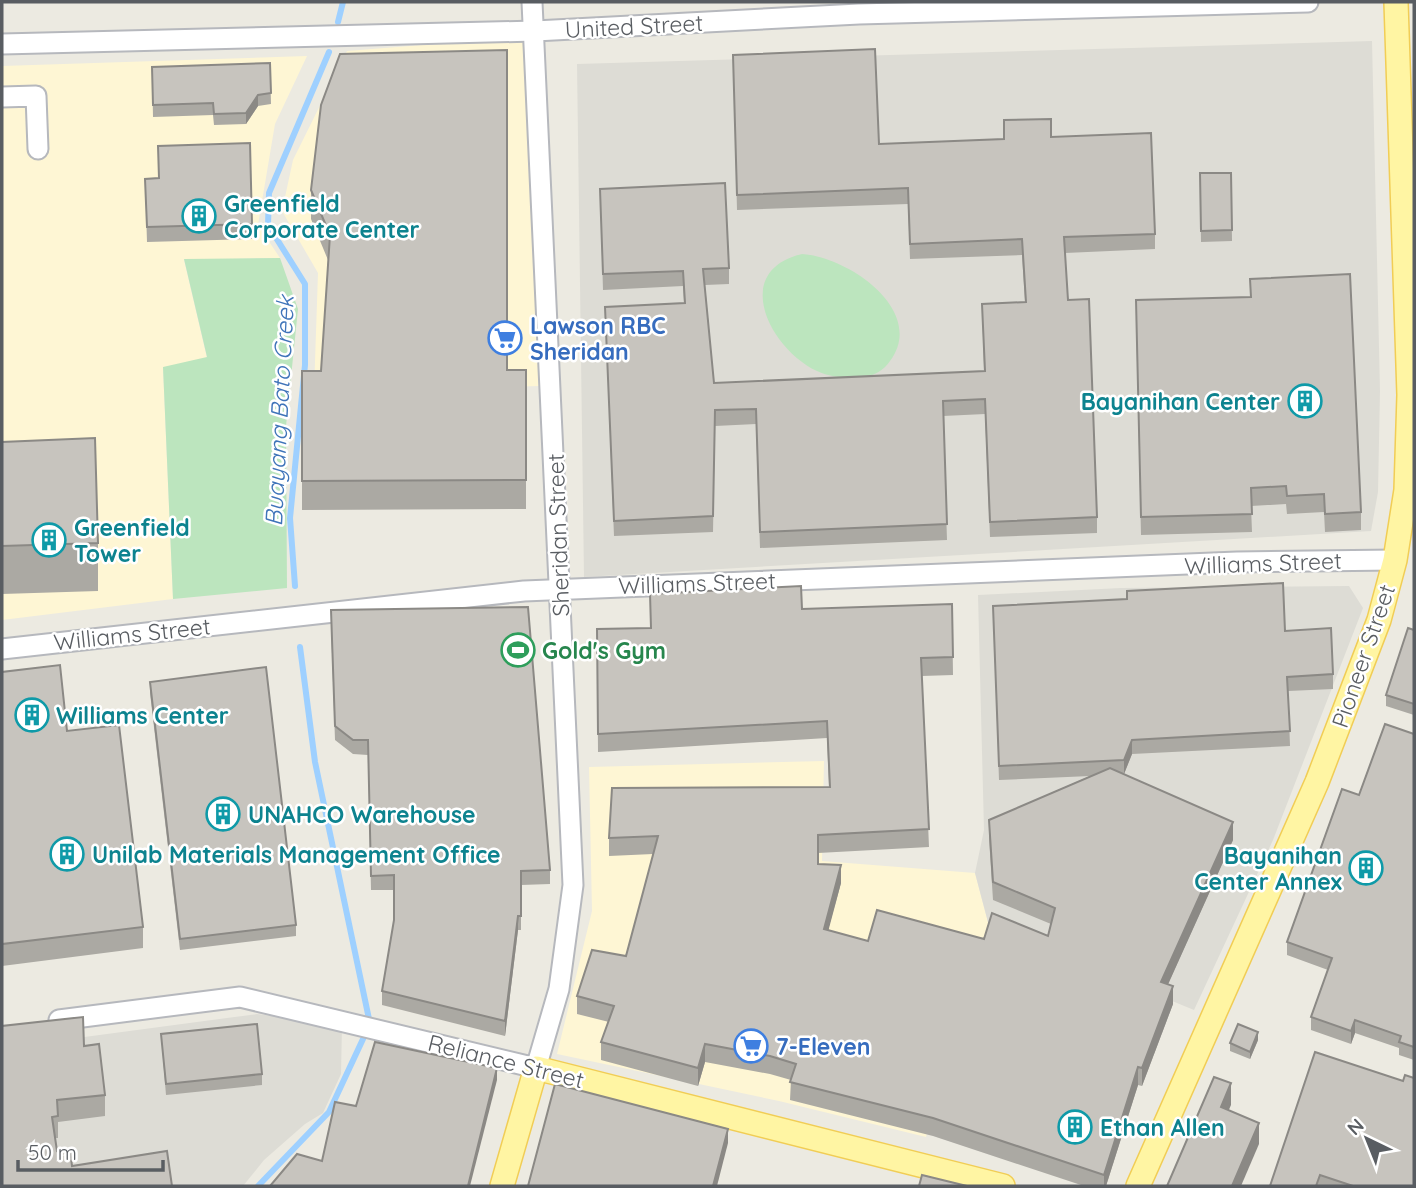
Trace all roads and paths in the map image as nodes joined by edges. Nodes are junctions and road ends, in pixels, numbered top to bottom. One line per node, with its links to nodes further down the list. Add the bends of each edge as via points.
1 (532, 2): 4 (street, Sheridan Street)
2 (1308, 2): 4 (street, United Street, via 871,14)
3 (1396, 2): 8 (main road, Pioneer Street, via 1409,395 1406,491)
4 (535, 31): 5 (street, United Street); 9 (street, Sheridan Street)
5 (2, 44)
6 (2, 97): 7 (street, via 36,96)
7 (38, 149)
8 (1395, 560): 9 (street, Williams Street); 15 (main road, Pioneer Street, via 1379,620 1317,782)
9 (561, 589): 10 (street, Williams Street); 12 (street, Sheridan Street, via 573,885 559,989)
10 (2, 649)
11 (41, 1022): 12 (street, Reliance Street, via 240,997)
12 (537, 1069): 13 (main road, Sheridan Street); 14 (main road, Reliance Street)
13 (502, 1186)
14 (1003, 1186)
15 (1138, 1186)

